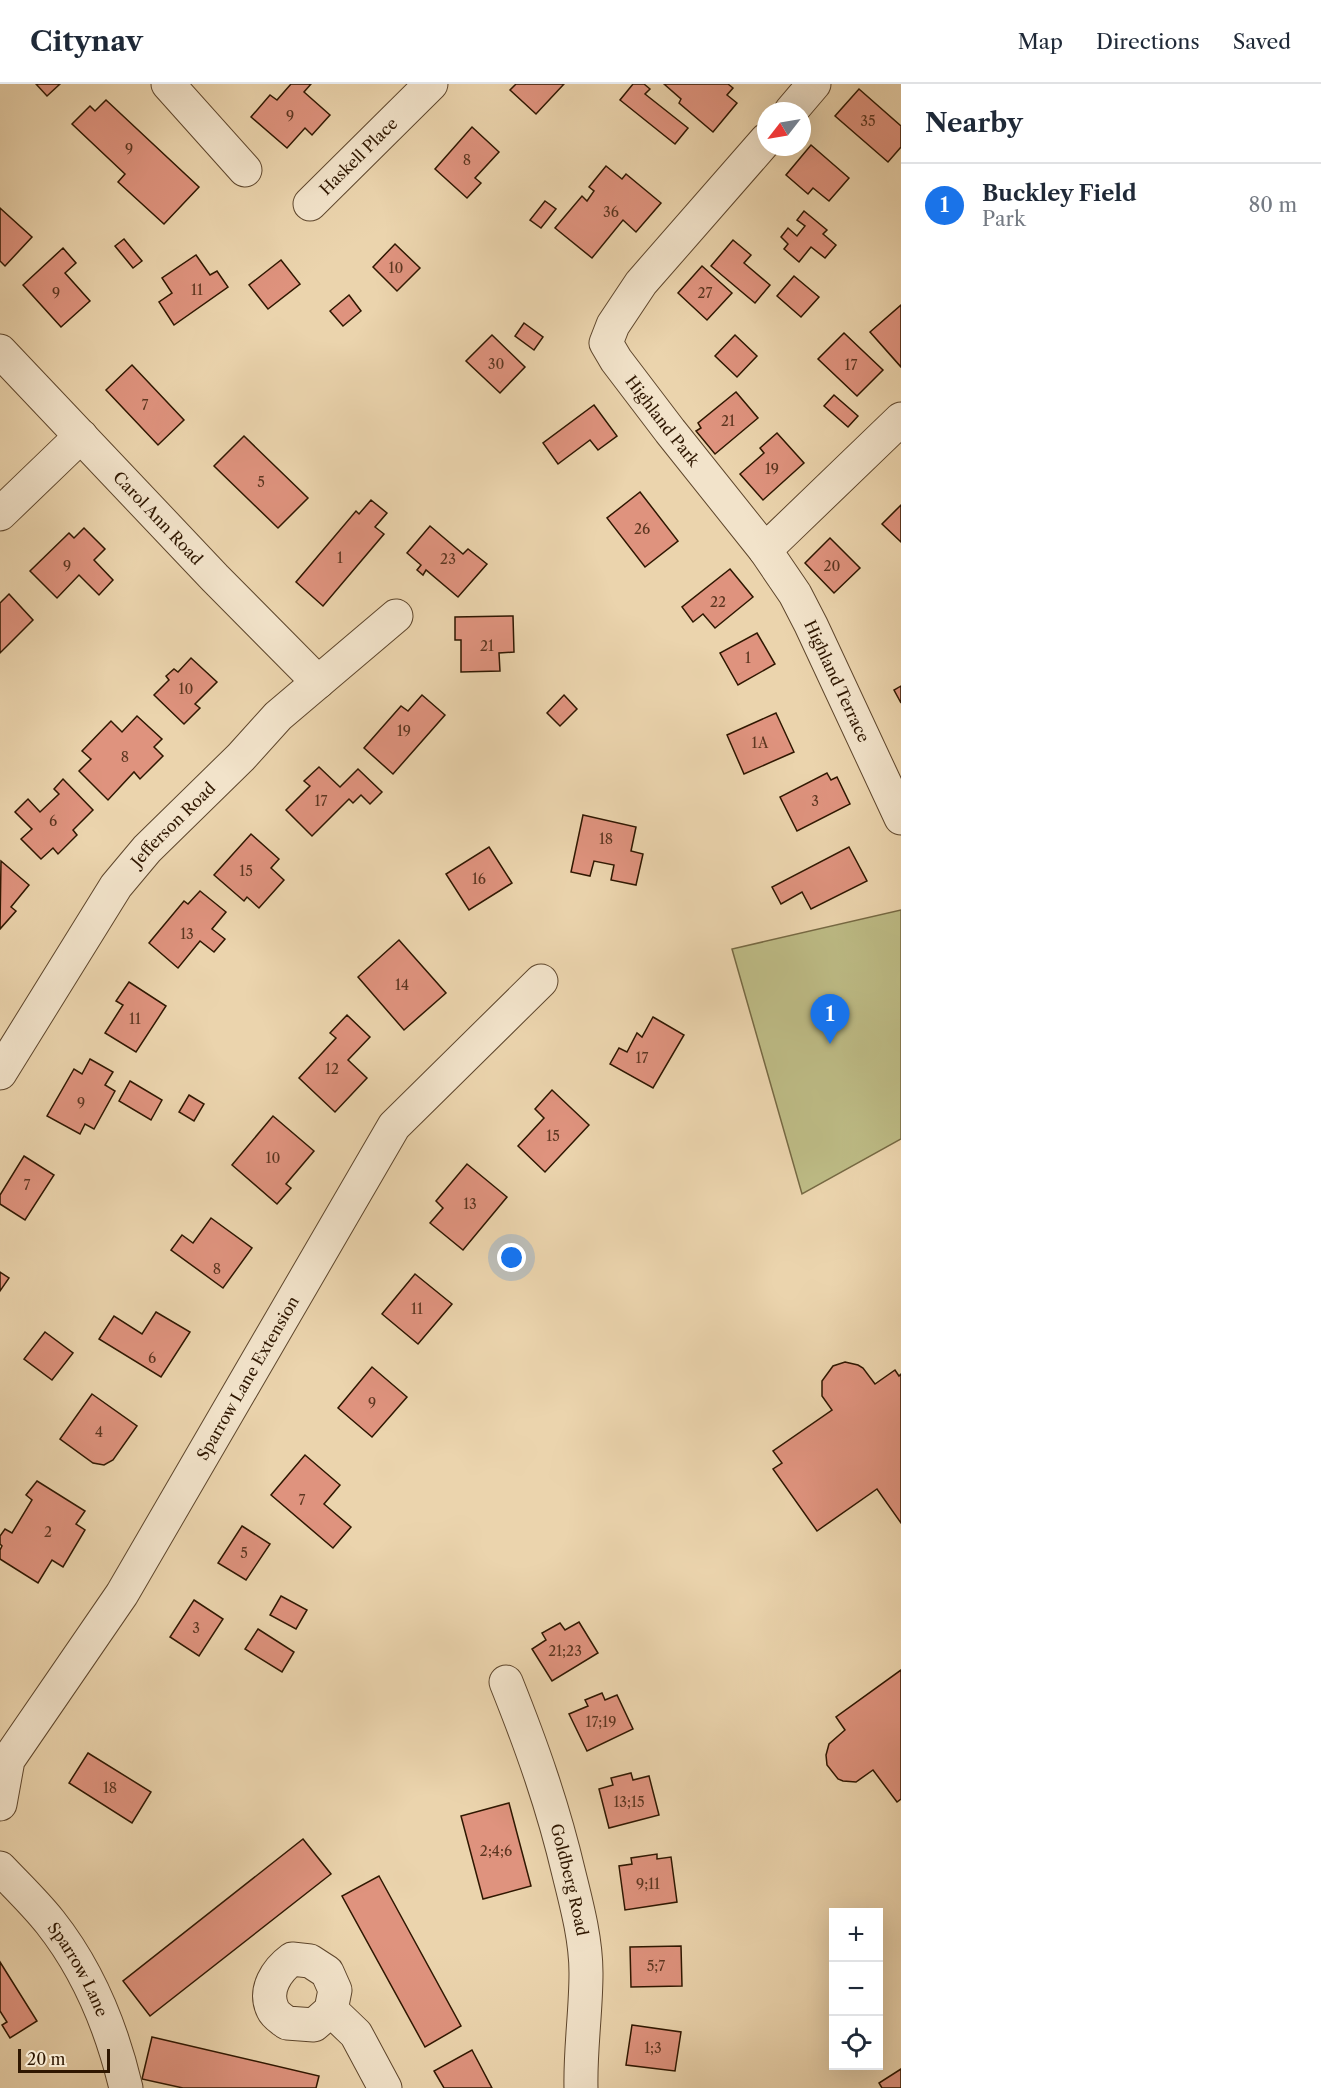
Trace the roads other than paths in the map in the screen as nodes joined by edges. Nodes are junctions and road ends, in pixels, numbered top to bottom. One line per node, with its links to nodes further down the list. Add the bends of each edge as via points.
1 (168, 84): 6 (street)
2 (431, 84): 7 (street, Haskell Place)
3 (814, 84): 4 (street)
4 (799, 102)
5 (757, 150): 12 (street, Highland Park, via 641,284 613,325 606,343)
6 (245, 170)
7 (310, 204)
8 (0, 351): 10 (street, Carol Ann Road)
9 (901, 419): 12 (street)
10 (81, 436): 11 (street); 14 (street, Carol Ann Road)
11 (0, 514)
12 (765, 550): 15 (street, Highland Terrace, via 811,625)
13 (396, 616): 14 (street, Jefferson Road)
14 (318, 682): 17 (street, Jefferson Road, via 278,716 147,849 116,886)
15 (901, 818)
16 (541, 981): 19 (street, Sparrow Lane Extension, via 394,1126 122,1594 8,1760)
17 (0, 1073)
18 (506, 1682): 24 (street, Goldberg Road, via 548,1792 582,1933 586,1972)
19 (0, 1804)
20 (0, 1868): 22 (street, Sparrow Lane, via 50,1921 87,1977)
21 (332, 2010): 23 (street, via 356,2034)
22 (126, 2088)
23 (386, 2088)
24 (581, 2088)

